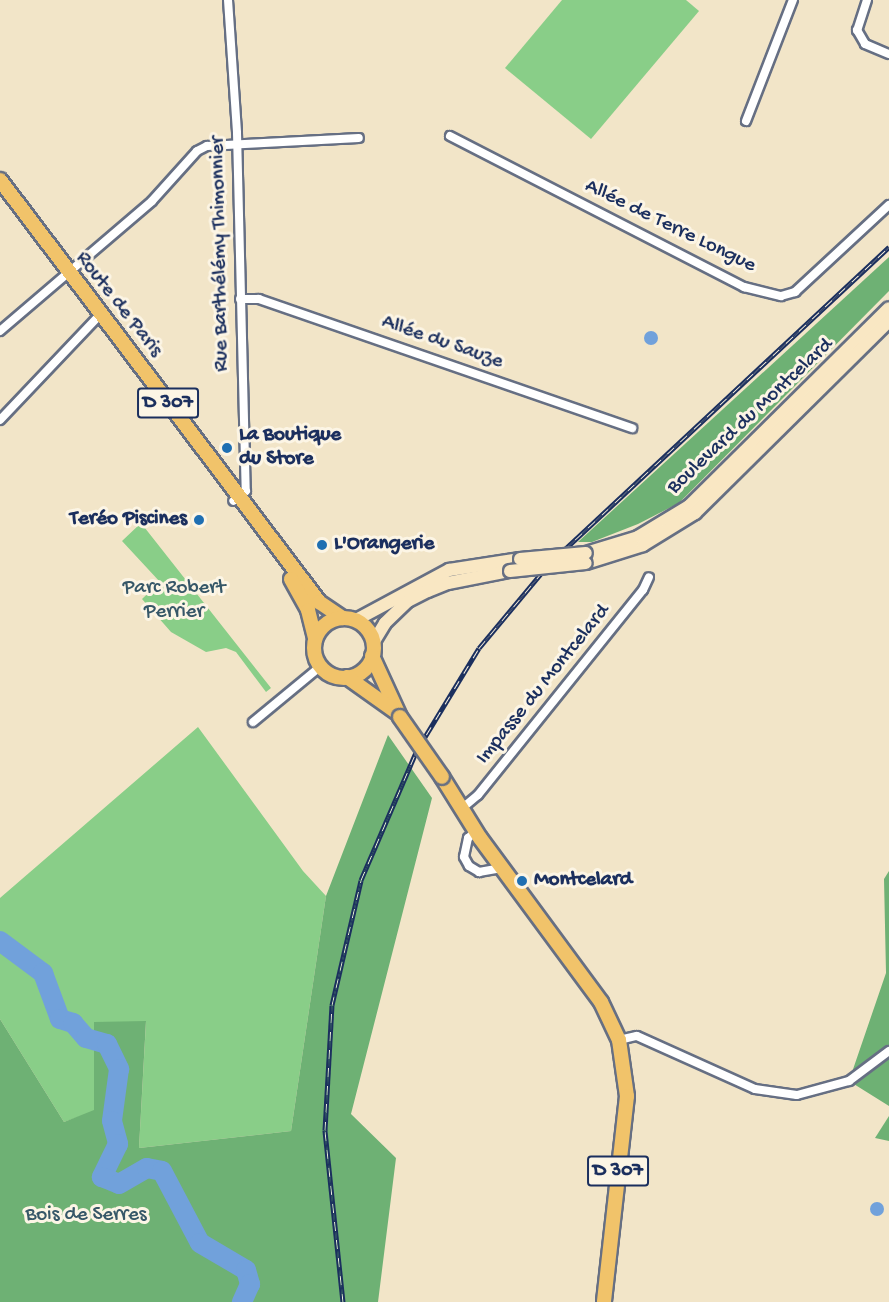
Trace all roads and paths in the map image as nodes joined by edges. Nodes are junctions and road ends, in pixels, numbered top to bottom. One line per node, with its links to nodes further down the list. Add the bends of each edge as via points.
1 (228, 0): 8 (street, Rue Barthélémy Thimonnier)
2 (793, 0): 5 (street)
3 (867, 0): 4 (street, via 857,30 865,44)
4 (889, 54)
5 (746, 121)
6 (450, 136): 11 (street, Allée de Terre Longue, via 744,287 782,296 795,292)
7 (359, 138): 8 (street)
8 (237, 143): 12 (street, via 197,151 152,201); 13 (street, Rue Barthélémy Thimonnier)
9 (0, 180): 12 (main road, Route de Paris / D 307)
10 (0, 188): 12 (main road, Route de Paris / D 307)
11 (889, 205)
12 (66, 275): 15 (main road, Route de Paris / D 307); 17 (street); 20 (main road, Route de Paris / D 307)
13 (240, 299): 19 (street, Allée du Sauze, via 259,299); 20 (street, Rue Barthélémy Thimonnier, via 246,491)
14 (889, 308): 21 (main road, Boulevard du Montcelard, via 690,506 638,537)
15 (96, 319): 18 (street); 20 (main road, Route de Paris / D 307)
16 (889, 321): 21 (main road, Boulevard du Montcelard, via 695,513 643,545)
17 (0, 331)
18 (0, 420)
19 (632, 428)
20 (236, 499): 23 (main road, Route de Paris / D 307, via 319,602); 24 (main road, Route de Paris / D 307, via 300,592)
21 (586, 558): 23 (main road, Boulevard du Montcelard, bridge, via 520,559 449,570); 25 (main road, Boulevard du Montcelard, bridge, via 448,583 428,591 408,601 385,623)
22 (649, 577): 30 (street, Impasse du Montcelard, via 643,590)
23 (350, 619): 24 (main road, via 326,624); 25 (main road, via 370,634)
24 (315, 639): 26 (main road)
25 (373, 650): 27 (main road, via 363,670); 28 (main road)
26 (321, 666): 27 (main road, via 337,677); 29 (street)
27 (347, 677): 28 (main road, D 307)
28 (398, 715): 30 (main road, D 307, bridge)
29 (253, 722)
30 (461, 806): 31 (main road, D 307)
31 (474, 830): 32 (main road, D 307); 32 (street, via 464,857 469,866 479,872)
32 (502, 868): 33 (main road, D 307, via 601,1002)
33 (619, 1040): 34 (street, via 637,1036 755,1089 797,1095 849,1080); 35 (main road, D 307, via 627,1096)
34 (889, 1051)
35 (604, 1302)

